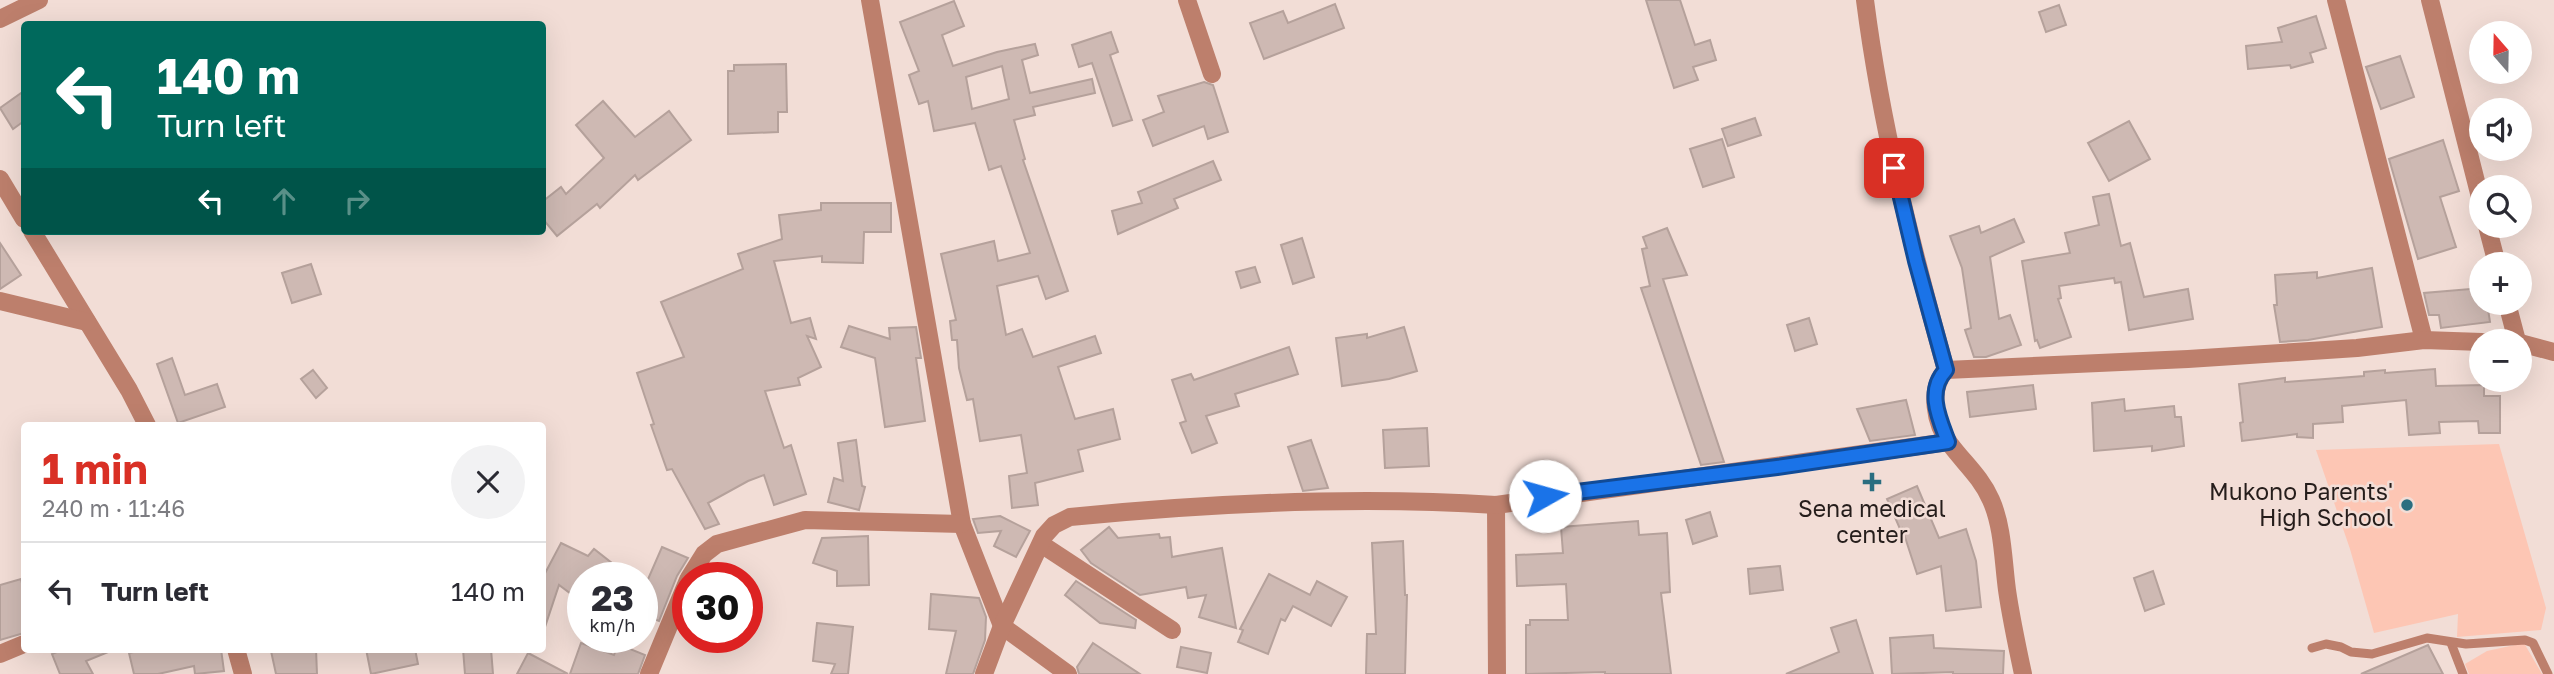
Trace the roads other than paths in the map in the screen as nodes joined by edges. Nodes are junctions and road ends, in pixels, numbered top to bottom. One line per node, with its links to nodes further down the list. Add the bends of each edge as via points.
1 (39, 0): 7 (street)
2 (870, 0): 23 (street)
3 (1187, 0): 8 (street)
4 (1865, 0): 19 (street, via 1894,168)
5 (2336, 0): 15 (street)
6 (2430, 0): 9 (street)
7 (0, 19)
8 (1212, 74)
9 (2474, 175)
10 (0, 179): 11 (street)
11 (21, 214)
12 (34, 235): 14 (street)
13 (0, 301): 14 (street)
14 (87, 321): 20 (street)
15 (2424, 340): 16 (street); 19 (street, via 2188,359)
16 (2469, 342)
17 (2532, 346): 18 (street)
18 (2554, 352)
19 (1946, 370): 21 (street, via 1935,386 1936,411)
20 (145, 422)
21 (1948, 442): 22 (street); 39 (street, via 1976,472 1998,521)
22 (1496, 505): 24 (street, via 1299,501 1081,516 1054,525); 38 (street)
23 (962, 524): 25 (street, via 805,520 717,544); 27 (street)
24 (1041, 544): 27 (street); 28 (street)
25 (699, 562)
26 (672, 619): 35 (street)
27 (1002, 626): 36 (street); 37 (street)
28 (1172, 630)
29 (2451, 643): 31 (lane, via 2427,638 2372,654 2326,644); 40 (lane); 41 (lane, via 2525,640 2533,643)
30 (21, 645): 33 (street)
31 (2312, 648)
32 (237, 653): 34 (street)
33 (0, 654)
34 (243, 674)
35 (649, 674)
36 (984, 674)
37 (1068, 674)
38 (1497, 674)
39 (2023, 674)
40 (2463, 674)
41 (2548, 674)

